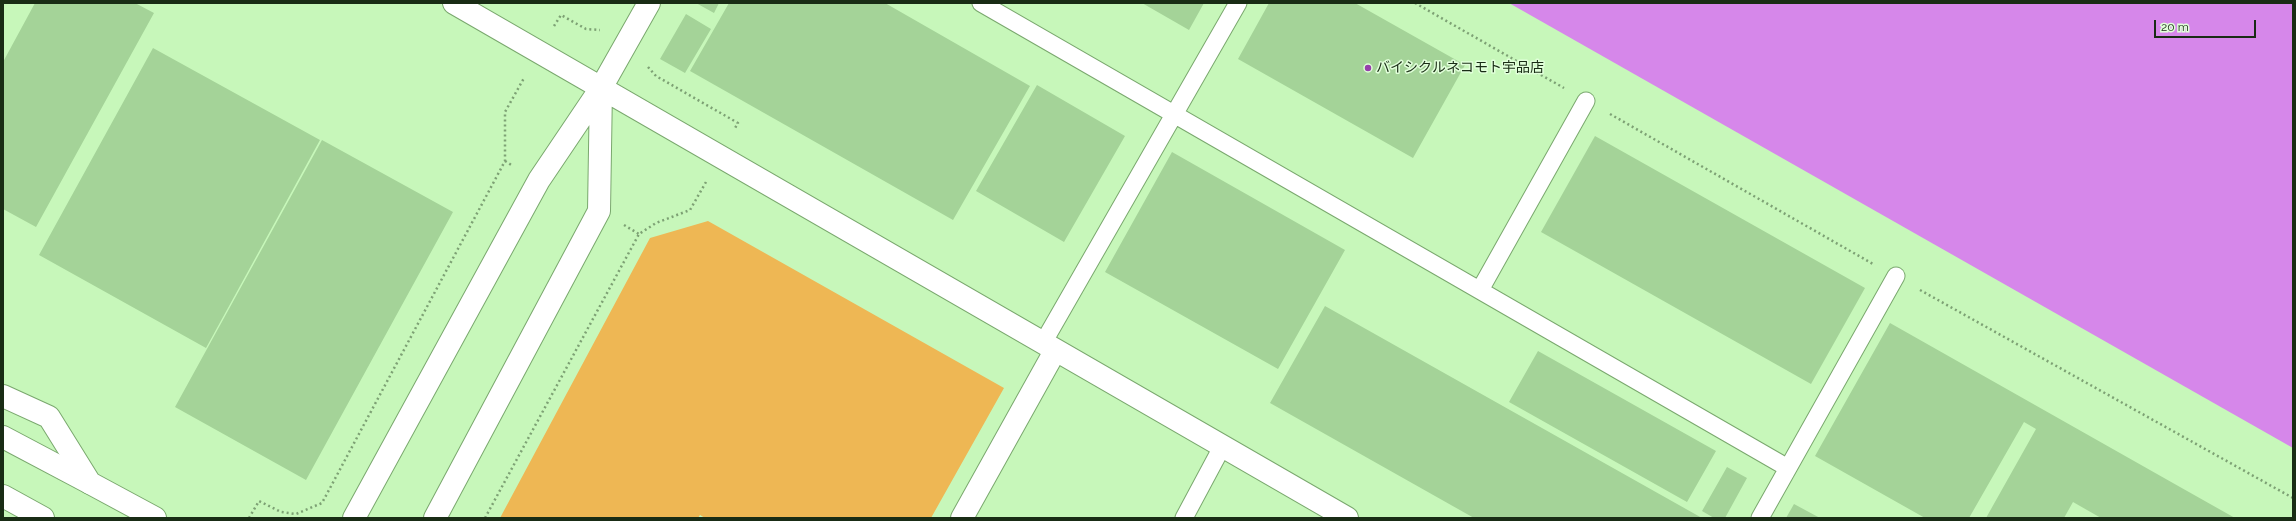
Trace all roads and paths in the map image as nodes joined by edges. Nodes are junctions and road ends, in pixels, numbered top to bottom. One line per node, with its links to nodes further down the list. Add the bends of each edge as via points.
1 (454, 3): 9 (main road)
2 (649, 3): 9 (main road)
3 (981, 3): 12 (lane)
4 (1238, 3): 12 (lane)
5 (1414, 3): 10 (path)
6 (561, 15): 7 (path, via 586,29)
7 (599, 29)
8 (649, 63): 13 (path, via 648,68 656,76)
9 (601, 88): 17 (main road); 28 (main road, via 540,180); 29 (main road, via 599,211)
10 (1586, 101): 15 (path); 16 (lane)
11 (505, 112): 27 (path, via 505,162 322,503 296,514 281,512 259,502)
12 (1175, 114): 16 (lane); 17 (lane)
13 (738, 123)
14 (690, 210): 30 (path, via 656,223 639,234)
15 (1896, 276): 21 (lane); 24 (path)
16 (1480, 290): 21 (lane)
17 (1049, 347): 20 (main road); 31 (main road)
18 (3, 396): 22 (main road, via 49,416)
19 (3, 437): 22 (main road)
20 (1222, 447): 32 (lane); 33 (main road)
21 (1788, 468): 34 (lane)
22 (90, 483): 26 (main road)
23 (3, 496): 25 (main road)
24 (2293, 498)
25 (43, 518)
26 (155, 518)
27 (249, 518)
28 (354, 518)
29 (435, 518)
30 (486, 518)
31 (962, 518)
32 (1184, 518)
33 (1347, 518)
34 (1760, 518)

